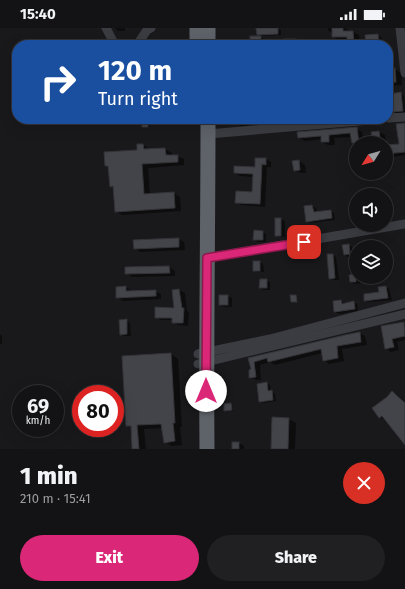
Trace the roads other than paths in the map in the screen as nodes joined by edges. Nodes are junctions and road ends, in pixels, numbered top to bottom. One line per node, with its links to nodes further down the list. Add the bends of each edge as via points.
1 (106, 28): 6 (street)
2 (151, 28): 7 (street)
3 (197, 28): 8 (highway)
4 (208, 28): 9 (highway)
5 (400, 28): 10 (street)
6 (112, 40)
7 (140, 40)
8 (197, 40)
9 (208, 40)
10 (405, 73)
11 (405, 117): 12 (street)
12 (393, 118)
13 (197, 124): 21 (highway)
14 (258, 124): 15 (street)
15 (208, 126): 17 (highway)
16 (405, 224): 17 (street)
17 (207, 258): 21 (highway)
18 (405, 303): 20 (street)
19 (405, 314): 20 (street)
20 (231, 352): 21 (street)
21 (202, 358): 22 (highway); 23 (highway)
22 (199, 449)
23 (207, 449)

